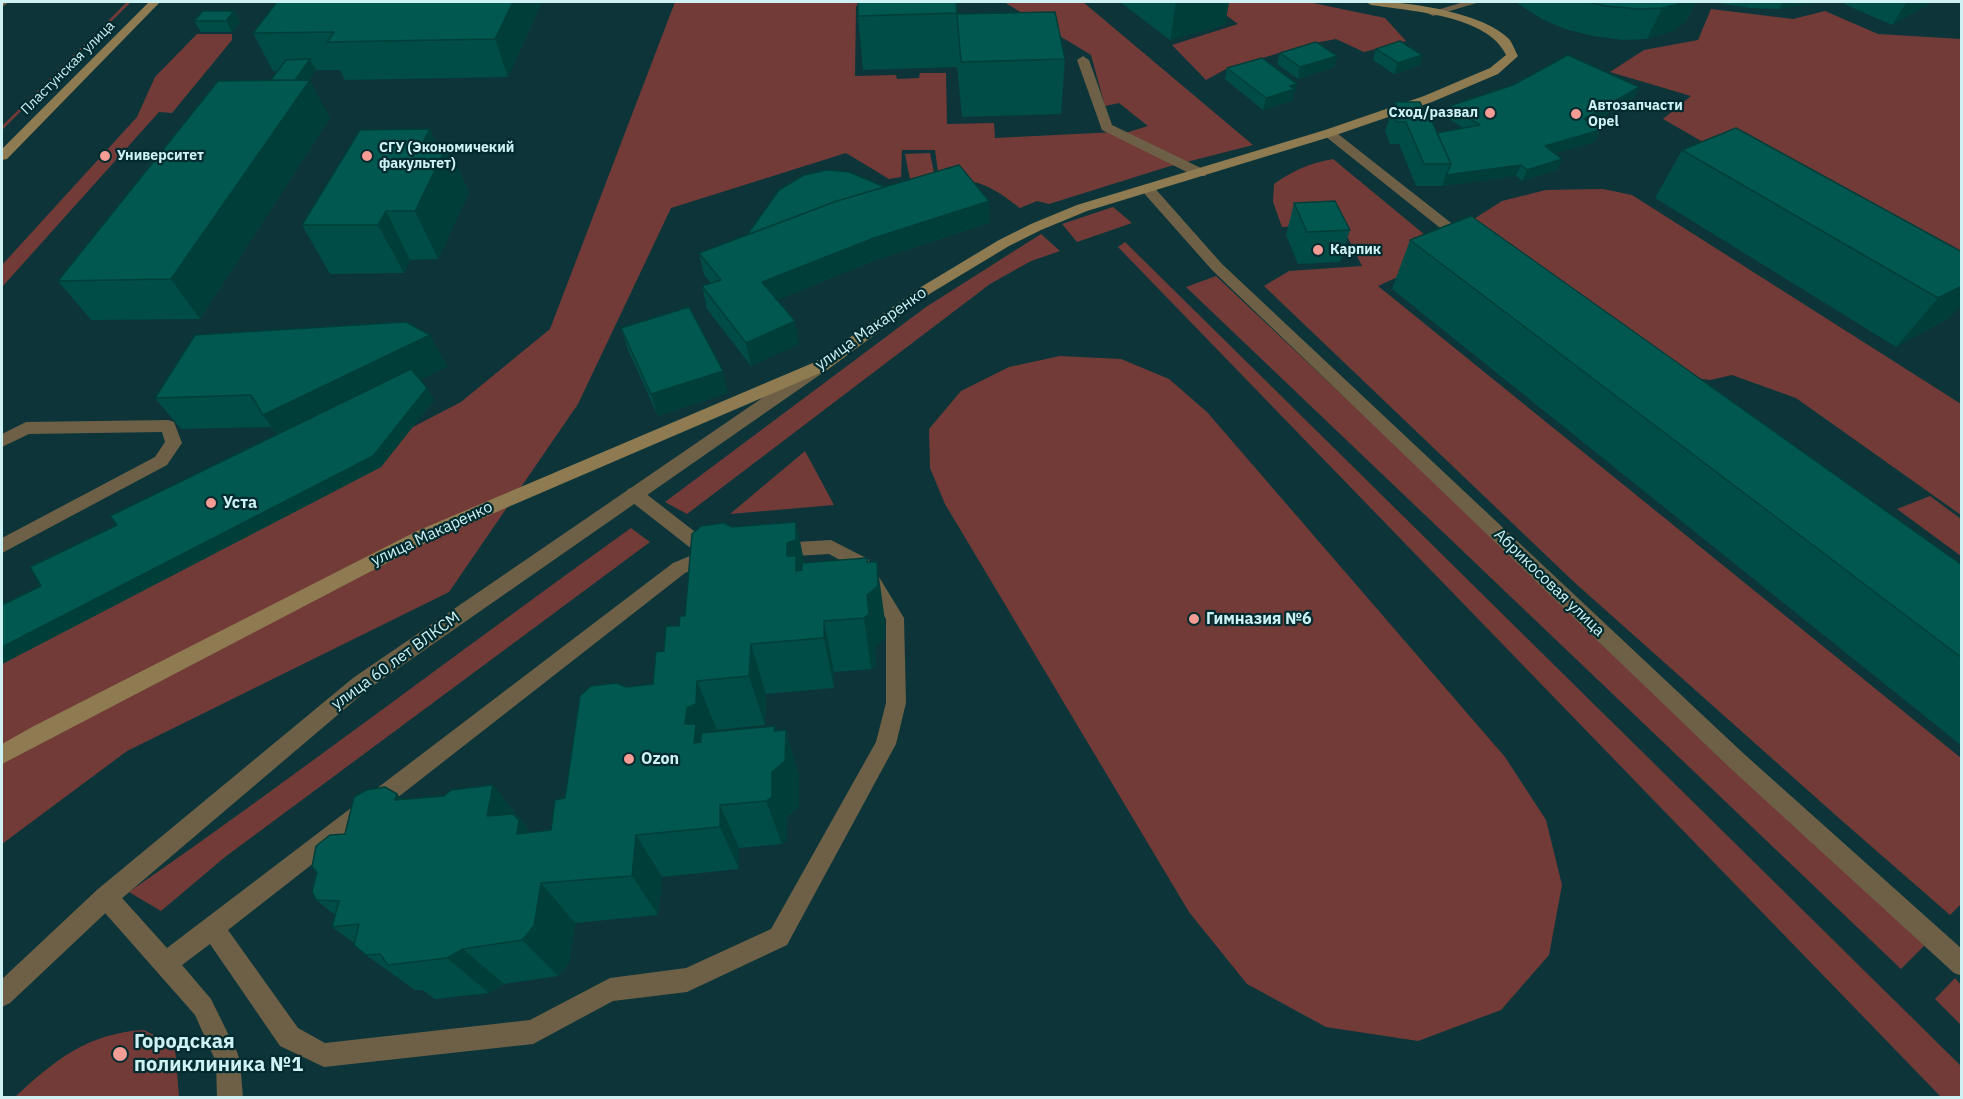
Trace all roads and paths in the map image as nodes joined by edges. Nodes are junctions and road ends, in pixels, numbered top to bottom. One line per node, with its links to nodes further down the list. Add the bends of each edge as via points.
1 (155, 2): 7 (street, Пластунская улица)
2 (1371, 2): 4 (street, улица Макаренко)
3 (1475, 2): 4 (street)
4 (1433, 13): 6 (street, улица Макаренко, via 1488,28 1511,47 1512,56 1494,71 1450,90)
5 (1083, 60): 8 (street, via 1106,127)
6 (1329, 133): 8 (street, улица Макаренко); 10 (street)
7 (2, 156)
8 (1200, 172): 9 (street, улица Макаренко)
9 (1147, 188): 11 (street, улица Макаренко, via 1082,208 1011,238 926,290); 22 (street, Абрикосовая улица, via 1217,267 1736,760)
10 (1477, 250)
11 (821, 366): 13 (street, улица 60 лет ВЛКСМ); 18 (street, улица Макаренко, via 423,536)
12 (2, 441): 14 (street, via 26,428 168,426 174,443 161,461)
13 (634, 494): 17 (street); 19 (street, улица 60 лет ВЛКСМ, via 360,684)
14 (2, 546)
15 (760, 552): 20 (street, via 831,547 862,564 895,618 896,703 886,744 779,937 687,980 610,990 533,1032 324,1055 289,1037)
16 (736, 553): 17 (street)
17 (713, 555): 20 (street, via 679,568)
18 (2, 755)
19 (106, 897): 21 (street); 23 (street, улица 60 лет ВЛКСМ)
20 (212, 927): 21 (street)
21 (165, 964): 24 (street, via 203,1006 228,1061)
22 (1962, 965)
23 (2, 995)
24 (230, 1098)

